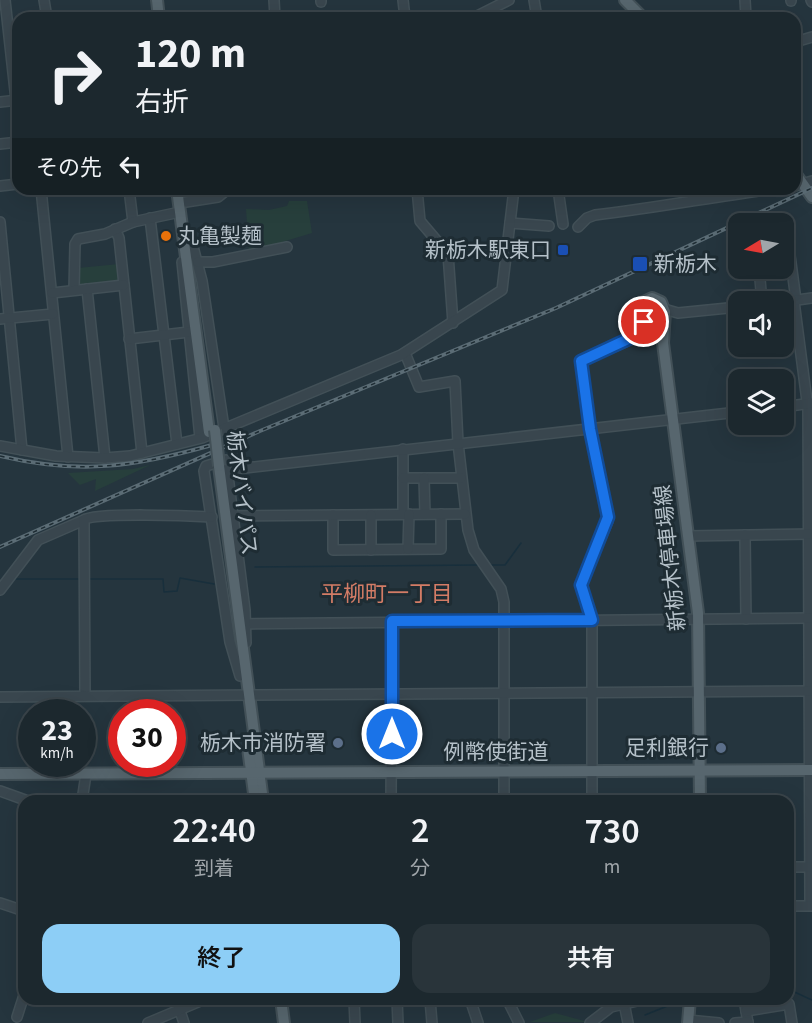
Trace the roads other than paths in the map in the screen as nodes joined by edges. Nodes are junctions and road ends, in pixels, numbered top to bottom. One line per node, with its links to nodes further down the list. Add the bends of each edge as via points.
1 (5, 0): 6 (street)
2 (509, 0): 4 (street)
3 (625, 0): 5 (main road)
4 (485, 12)
5 (637, 12)
6 (4, 25): 7 (street)
7 (12, 62): 8 (street)
8 (0, 64)
9 (804, 184): 19 (main road)
10 (42, 195): 37 (street)
11 (130, 195): 24 (street)
12 (178, 195): 21 (main road, 栃木バイパス)
13 (185, 195): 20 (main road, 栃木バイパス)
14 (220, 195): 20 (street)
15 (418, 195): 45 (street, via 420,221 448,254)
16 (513, 195): 25 (street)
17 (559, 195): 26 (street)
18 (727, 195): 28 (street, via 675,206 595,215)
19 (812, 197)
20 (186, 202): 30 (main road, 栃木バイパス)
21 (180, 212): 22 (street); 30 (main road, 栃木バイパス)
22 (150, 218): 24 (street); 50 (street)
23 (0, 222): 44 (street)
24 (133, 222): 29 (street)
25 (510, 223): 27 (street); 45 (street, via 504,286)
26 (563, 224)
27 (549, 226)
28 (578, 227)
29 (115, 229): 34 (street); 36 (street, via 76,242)
30 (188, 242): 32 (street); 48 (street, via 182,262); 58 (main road, 栃木バイパス)
31 (287, 247): 32 (street)
32 (198, 262): 58 (street)
33 (793, 279): 39 (street)
34 (124, 285): 35 (street); 51 (street)
35 (87, 289): 36 (street); 66 (street)
36 (74, 290): 37 (street)
37 (51, 292): 43 (street)
38 (812, 298): 39 (street)
39 (795, 301): 53 (street)
40 (728, 308): 42 (street)
41 (664, 309): 42 (street); 46 (main road, via 655,298 642,302 638,310); 47 (main road)
42 (678, 313): 47 (street)
43 (53, 314): 44 (street); 65 (street)
44 (5, 319): 63 (street)
45 (453, 322): 52 (street)
46 (644, 322): 47 (main road); 49 (street)
47 (659, 326): 49 (street); 56 (main road, 新栃木停車場線)
48 (189, 332): 50 (street); 58 (street)
49 (639, 334): 57 (street, via 581,361)
50 (165, 335): 51 (street); 60 (street)
51 (129, 339): 64 (street)
52 (405, 352): 58 (street); 59 (street, via 419,387 454,379)
53 (810, 404): 54 (street); 80 (street)
54 (794, 406)
55 (728, 413): 56 (street)
56 (673, 420): 57 (street); 82 (main road, 新栃木停車場線)
57 (590, 429): 59 (street); 88 (street, via 608,521 581,585)
58 (212, 432): 60 (street); 67 (main road, 栃木バイパス, bridge)
59 (458, 443): 62 (street); 70 (street)
60 (177, 444): 64 (street)
61 (0, 446): 63 (street)
62 (403, 449): 67 (street); 68 (street)
63 (22, 450): 65 (street)
64 (142, 453): 66 (street)
65 (68, 457): 66 (street)
66 (105, 458)
67 (220, 468): 77 (street); 78 (street, via 226,460 205,468); 92 (main road, 栃木バイパス); 93 (main road, 栃木バイパス)
68 (403, 478): 69 (street); 72 (street)
69 (424, 478): 70 (street); 73 (street)
70 (461, 478): 75 (street)
71 (371, 514): 72 (street); 76 (street); 84 (street)
72 (406, 514): 73 (street); 83 (street)
73 (424, 514): 74 (street)
74 (441, 514): 75 (street); 83 (street, via 441,549)
75 (465, 514): 91 (street, via 474,550 501,589)
76 (333, 515): 77 (street); 84 (street, via 333,550)
77 (234, 516): 92 (street)
78 (212, 517): 79 (street); 93 (street, via 230,642)
79 (84, 520): 85 (street, via 38,540); 99 (street)
80 (811, 534): 81 (street); 86 (street)
81 (745, 535): 82 (street); 87 (street)
82 (688, 536): 89 (main road, 新栃木停車場線)
83 (408, 549): 84 (street)
84 (371, 550)
85 (0, 590)
86 (811, 618): 87 (street); 94 (street)
87 (746, 619): 89 (street)
88 (592, 620): 89 (street); 91 (street); 97 (street)
89 (698, 620): 95 (main road, 新栃木停車場線)
90 (392, 621): 91 (street); 92 (street); 98 (street)
91 (504, 621): 96 (street)
92 (243, 624): 100 (main road, 栃木バイパス)
93 (240, 676): 100 (main road, 栃木バイパス)
94 (811, 691): 95 (street); 103 (street)
95 (699, 693): 97 (street); 102 (main road, 新栃木停車場線)
96 (505, 694): 97 (street); 98 (street); 104 (street)
97 (592, 694): 107 (street)
98 (392, 695): 100 (street); 106 (street)
99 (85, 696): 100 (street); 101 (street)
100 (245, 696): 105 (main road, 栃木バイパス)
101 (0, 697)
102 (700, 770): 103 (main road, 例幣使街道); 107 (main road, 例幣使街道); 119 (main road, 新栃木停車場線)
103 (811, 770): 122 (street)
104 (505, 771): 106 (main road, 例幣使街道); 107 (main road, 例幣使街道); 117 (street)
105 (255, 772): 106 (main road, 例幣使街道); 110 (main road, 例幣使街道); 114 (main road, 栃木バイパス); 115 (main road, 栃木バイパス)
106 (391, 772): 116 (street)
107 (592, 772): 118 (street)
108 (0, 774): 109 (main road, 例幣使街道)
109 (18, 774)
110 (96, 774)
111 (86, 777): 113 (street)
112 (0, 792): 120 (street)
113 (83, 795)
114 (255, 795)
115 (261, 795)
116 (391, 795)
117 (504, 795)
118 (592, 795)
119 (700, 795)
120 (18, 798)
121 (794, 867): 122 (street)
122 (811, 867): 124 (street)
123 (0, 903): 126 (street)
124 (811, 905): 125 (street)
125 (794, 906)
126 (18, 908)
127 (21, 1005): 144 (street)
128 (192, 1005): 142 (street)
129 (282, 1005): 149 (main road)
130 (289, 1005): 150 (main road)
131 (354, 1005): 151 (street)
132 (397, 1005): 152 (street)
133 (430, 1005): 153 (street)
134 (472, 1005): 154 (street)
135 (510, 1005): 155 (street)
136 (616, 1005): 156 (street)
137 (626, 1005): 157 (street)
138 (689, 1005): 145 (main road)
139 (745, 1005): 143 (street)
140 (783, 1005): 143 (street)
141 (789, 1005): 160 (street)
142 (180, 1011): 147 (street); 148 (street)
143 (746, 1011): 146 (street)
144 (17, 1017)
145 (688, 1021): 158 (street)
146 (748, 1022): 159 (street)
147 (148, 1023)
148 (184, 1023)
149 (285, 1023)
150 (291, 1023)
151 (355, 1023)
152 (398, 1023)
153 (432, 1023)
154 (478, 1023)
155 (519, 1023)
156 (590, 1023)
157 (628, 1023)
158 (719, 1023)
159 (735, 1023)
160 (792, 1023)

